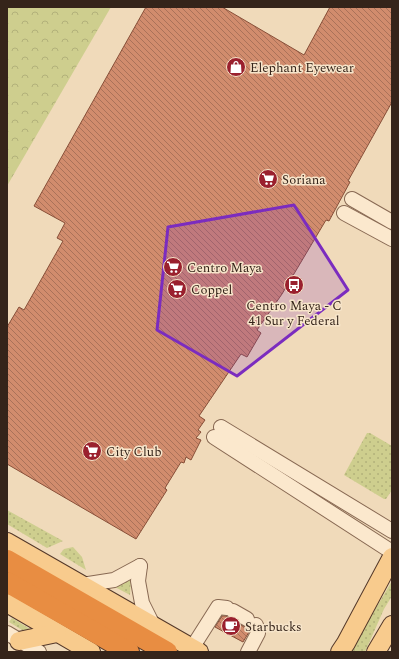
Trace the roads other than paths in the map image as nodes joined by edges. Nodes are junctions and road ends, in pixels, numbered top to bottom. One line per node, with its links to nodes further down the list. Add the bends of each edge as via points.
1 (352, 199): 3 (street)
2 (344, 213): 4 (street)
3 (392, 222)
4 (392, 239)
5 (315, 484): 6 (street); 6 (street, via 218,432); 7 (street)
6 (306, 497): 9 (street)
7 (392, 531)
8 (7, 542): 13 (main road)
9 (392, 552)
10 (392, 557): 25 (main road)
11 (7, 560): 23 (highway)
12 (7, 582): 22 (highway)
13 (82, 585): 16 (main road); 16 (street, via 114,580 140,566 138,581 142,603)
14 (7, 603): 17 (main road)
15 (392, 625): 26 (main road)
16 (154, 627): 19 (main road)
17 (57, 633): 18 (main road); 21 (main road)
18 (13, 637): 20 (street)
19 (196, 650): 24 (street, via 218,607 230,610 251,622 258,633)
20 (39, 652)
21 (91, 652)
22 (129, 652)
23 (167, 652)
24 (248, 652)
25 (340, 652)
26 (376, 652)

